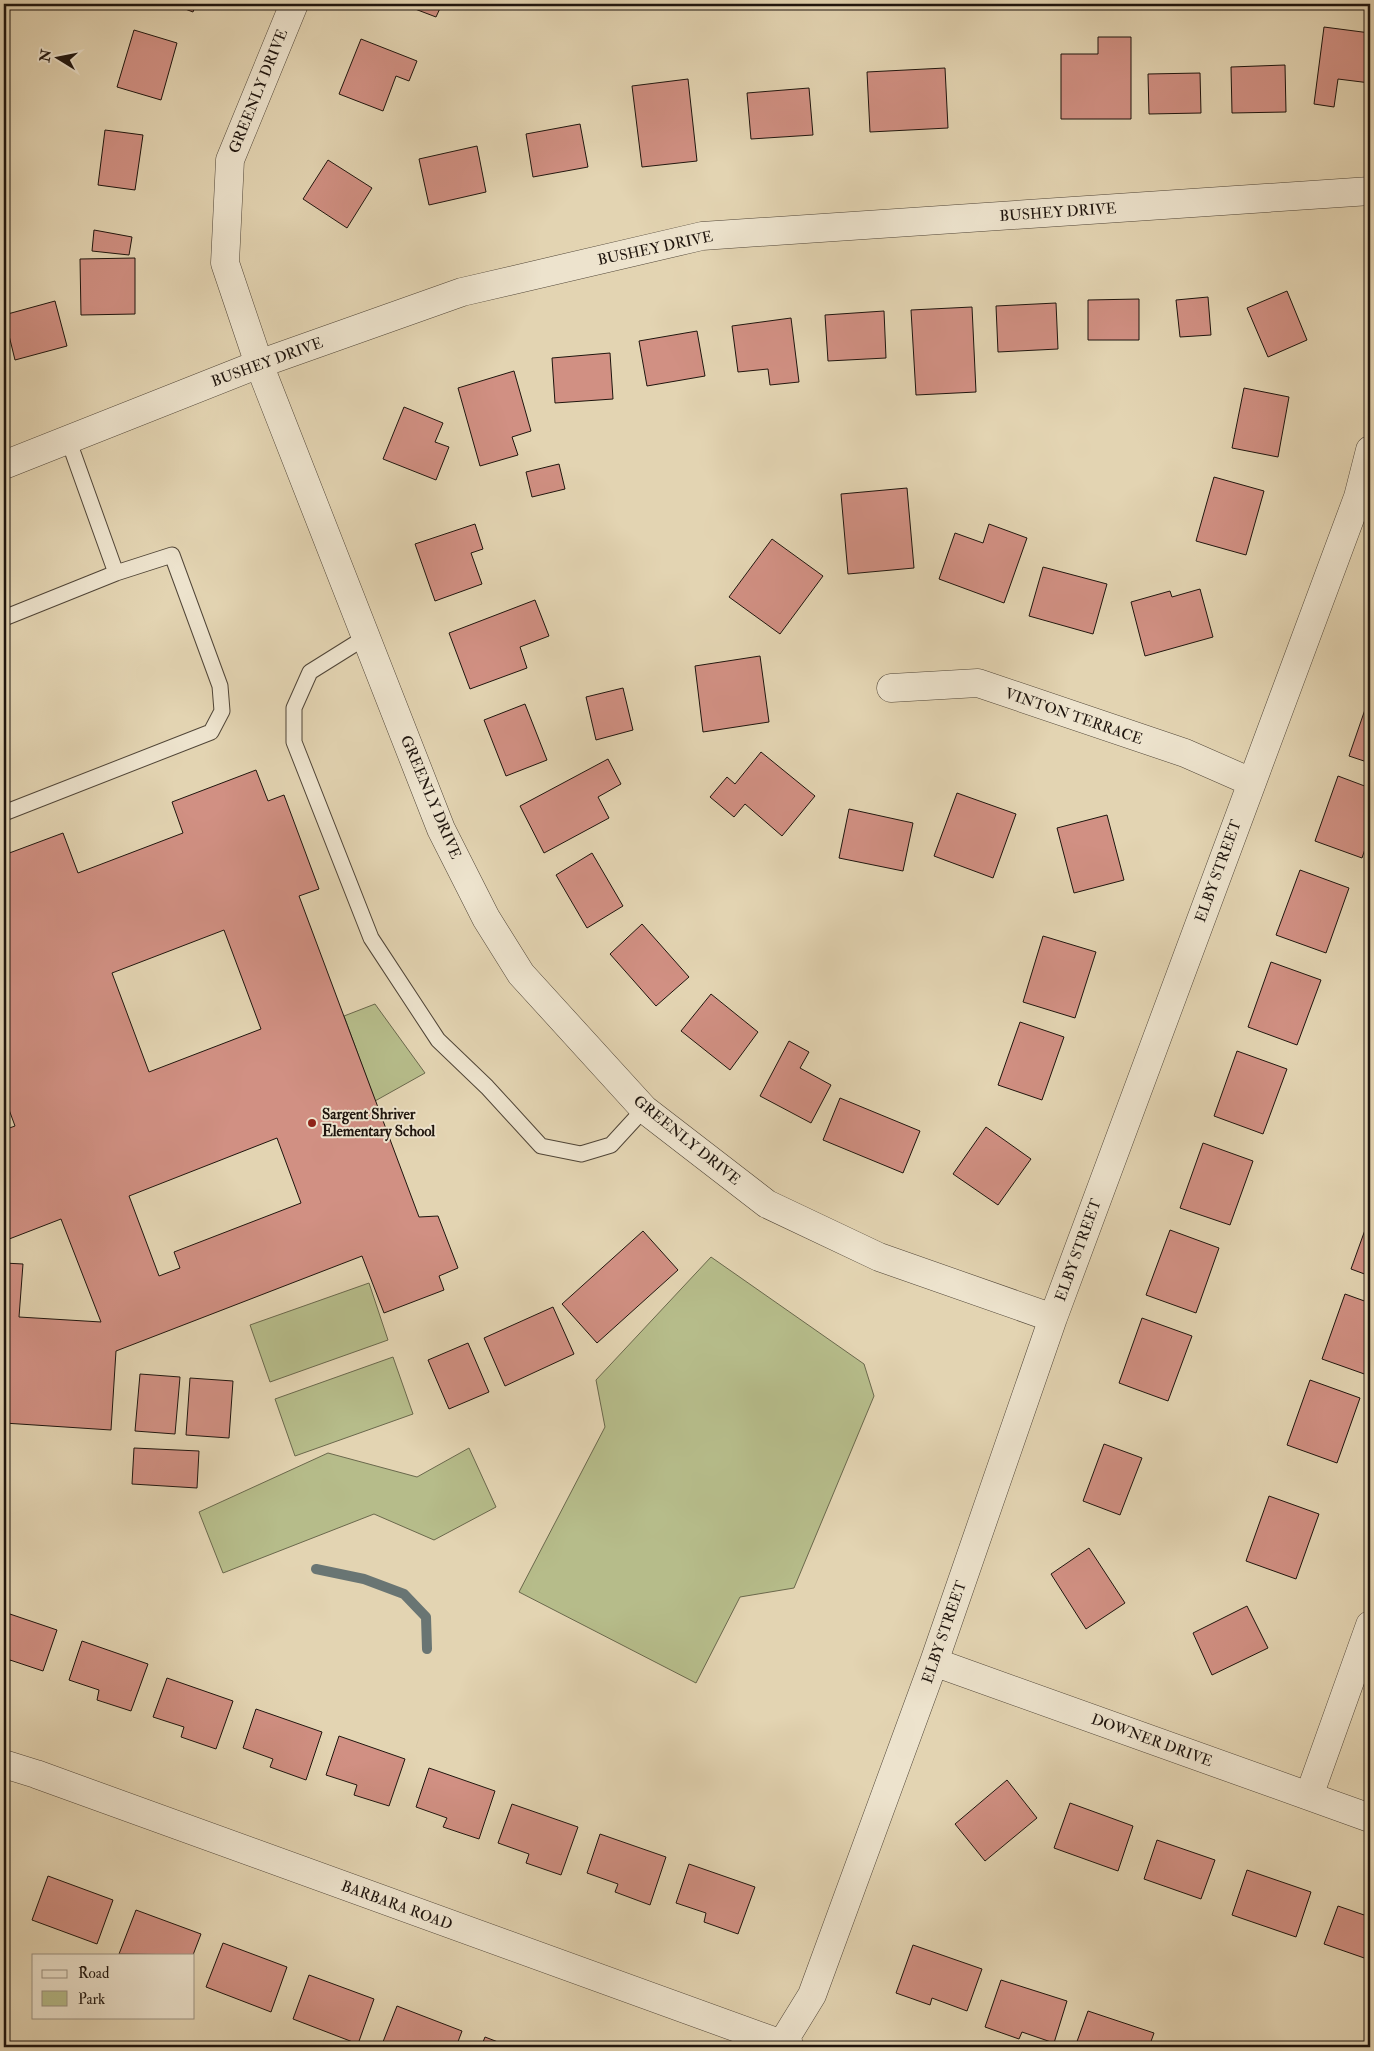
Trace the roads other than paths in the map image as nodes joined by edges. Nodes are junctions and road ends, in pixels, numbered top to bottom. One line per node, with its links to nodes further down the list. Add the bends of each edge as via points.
1 (294, 4): 3 (street, GREENLY DRIVE, via 230,160 225,263)
2 (1370, 191): 3 (street, BUSHEY DRIVE, via 702,236 462,292)
3 (259, 364): 4 (street, BUSHEY DRIVE); 9 (street, GREENLY DRIVE)
4 (68, 439): 6 (street, BUSHEY DRIVE); 7 (lane)
5 (1370, 450): 11 (street, ELBY STREET, via 1358,497)
6 (4, 465)
7 (116, 572): 8 (lane); 12 (lane, via 172,555 220,686 222,711 211,732)
8 (4, 618)
9 (366, 637): 13 (street, GREENLY DRIVE, via 442,829 486,918 522,974); 13 (lane, via 310,672 294,708 294,742 370,938 438,1040 541,1146 581,1154 611,1145)
10 (890, 688): 11 (street, VINTON TERRACE, via 978,684 1185,754)
11 (1251, 782): 14 (street, ELBY STREET)
12 (4, 813)
13 (644, 1109): 14 (street, GREENLY DRIVE, via 767,1204 879,1257)
14 (1053, 1318): 16 (street, ELBY STREET)
15 (1370, 1625): 18 (street)
16 (934, 1662): 18 (street, DOWNER DRIVE); 20 (street, ELBY STREET, via 812,1995)
17 (4, 1764): 20 (street, BARBARA ROAD)
18 (1309, 1796): 19 (street, DOWNER DRIVE)
19 (1370, 1818)
20 (784, 2046)

